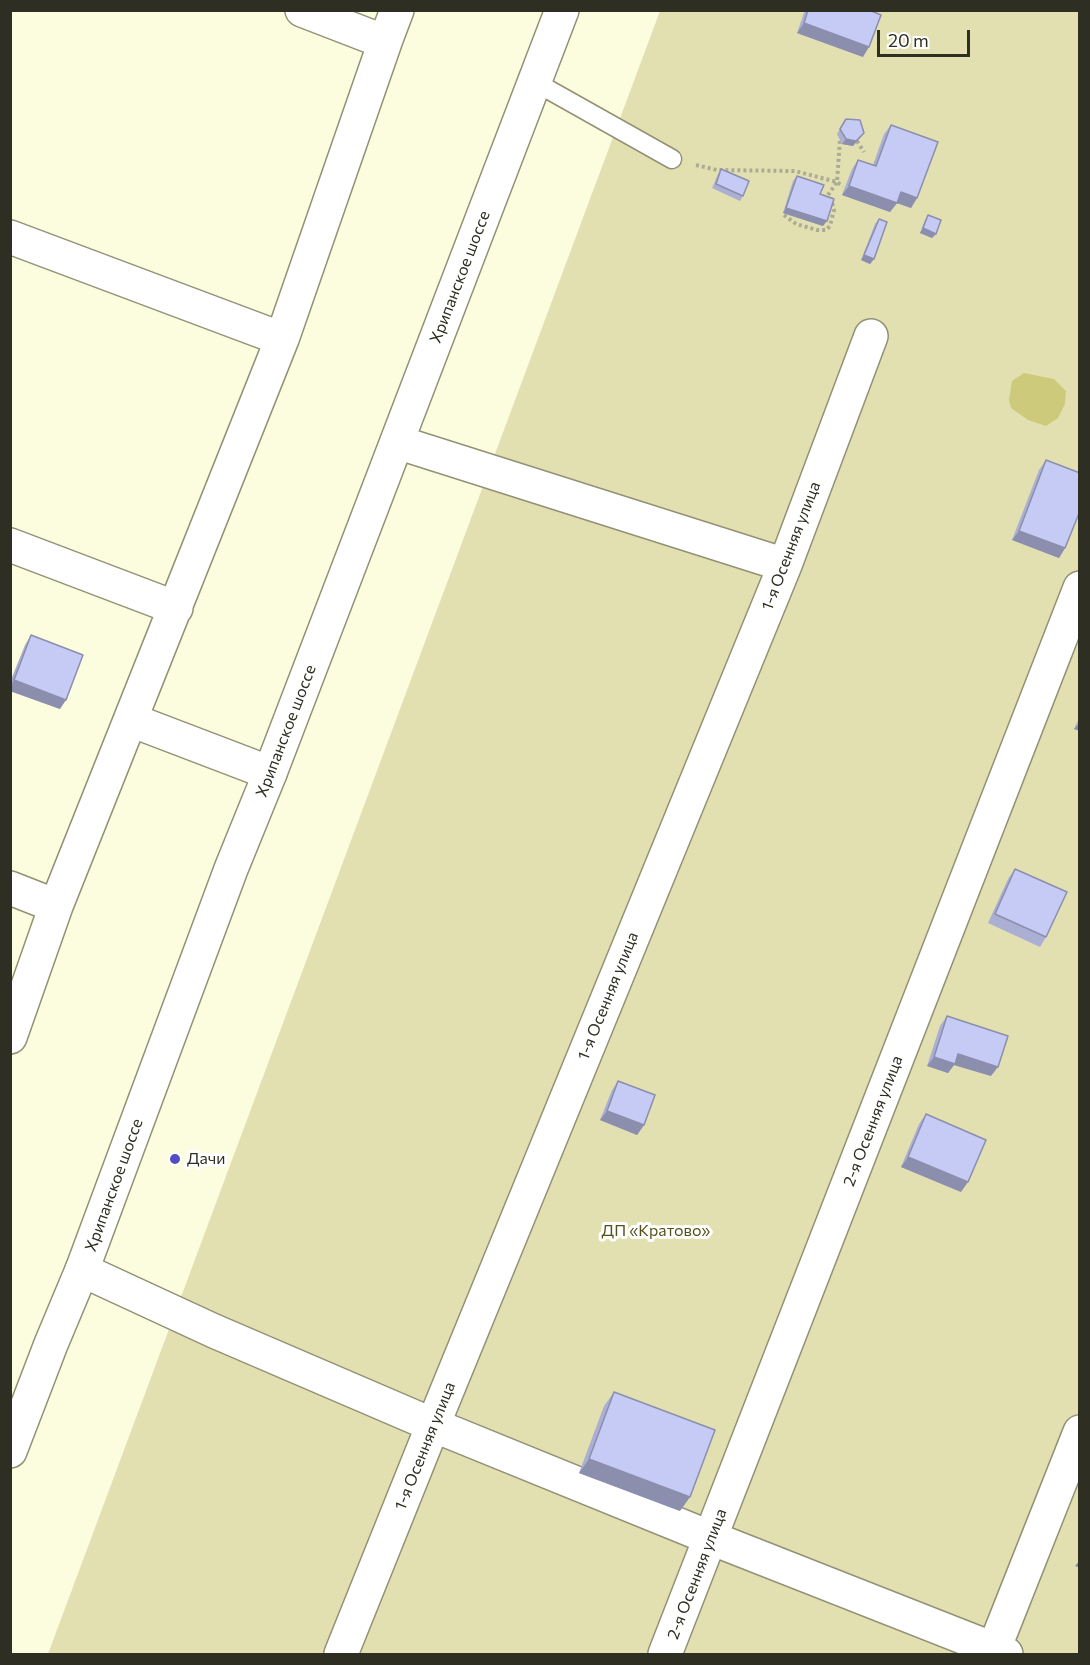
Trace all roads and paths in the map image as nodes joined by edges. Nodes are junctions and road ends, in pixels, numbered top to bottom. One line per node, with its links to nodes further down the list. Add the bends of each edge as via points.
1 (302, 10): 4 (street)
2 (397, 10): 4 (street)
3 (562, 10): 5 (street, Хрипанское шоссе)
4 (385, 42): 17 (street)
5 (535, 82): 9 (lane); 18 (street, Хрипанское шоссе)
6 (840, 139): 10 (path)
7 (857, 141): 8 (path)
8 (864, 152)
9 (672, 159): 10 (path, via 717,170 795,171)
10 (837, 182): 11 (path); 12 (path)
11 (843, 186)
12 (830, 195): 13 (path); 14 (path, via 834,210 826,230 796,224)
13 (820, 200)
14 (784, 215)
15 (10, 237): 17 (street)
16 (871, 336): 20 (street, 1-я Осенняя улица)
17 (282, 339): 22 (street)
18 (397, 442): 20 (street); 24 (street, Хрипанское шоссе)
19 (10, 545): 22 (street)
20 (785, 565): 29 (street, 1-я Осенняя улица)
21 (1080, 588): 32 (street, 2-я Осенняя улица)
22 (176, 608): 23 (street)
23 (131, 720): 24 (street); 26 (street)
24 (270, 773): 28 (street, Хрипанское шоссе)
25 (10, 888): 26 (street)
26 (56, 906): 27 (street)
27 (10, 1037)
28 (82, 1270): 29 (street); 31 (street, Хрипанское шоссе)
29 (433, 1425): 32 (street); 34 (street, 1-я Осенняя улица)
30 (1080, 1432): 33 (street)
31 (10, 1451)
32 (711, 1538): 33 (street); 35 (street, 2-я Осенняя улица)
33 (997, 1653)
34 (341, 1654)
35 (665, 1654)

